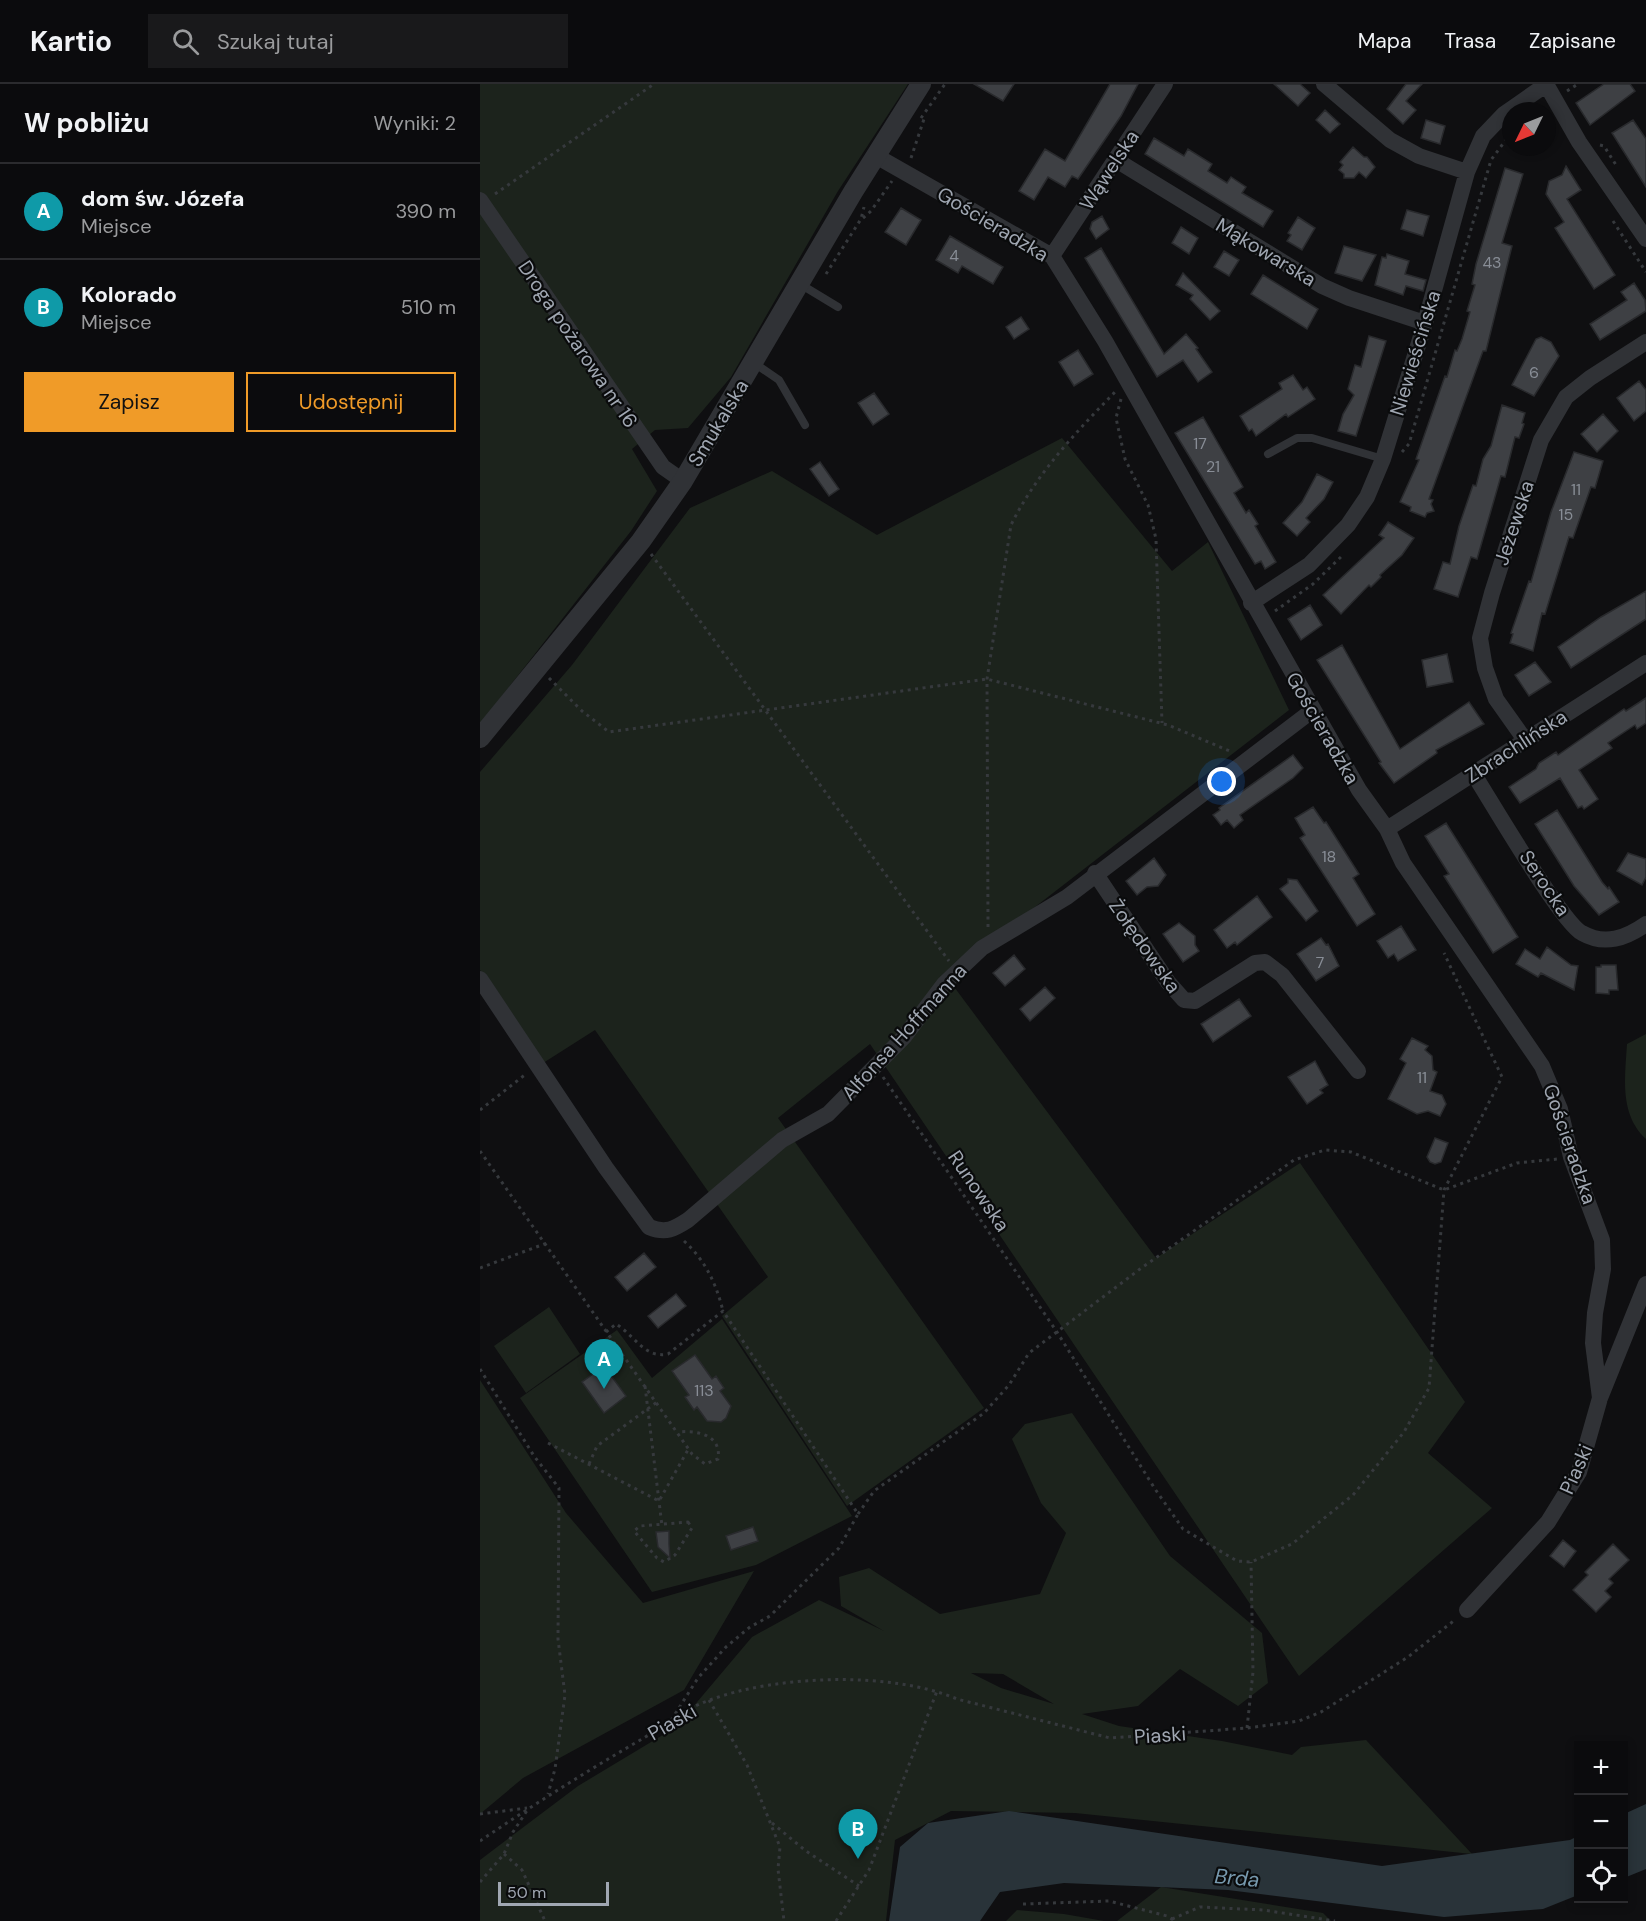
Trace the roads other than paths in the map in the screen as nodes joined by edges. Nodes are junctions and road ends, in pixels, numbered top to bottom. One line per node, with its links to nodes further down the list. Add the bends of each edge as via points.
1 (921, 84): 5 (street, Smukalska)
2 (1165, 84): 6 (street, Wąwelska)
3 (1324, 84): 7 (street, via 1390,140 1419,156)
4 (1546, 84): 7 (street, Niewieścińska, via 1504,114 1483,136); 9 (street, via 1579,142)
5 (876, 156): 10 (street, Gościeradzka); 11 (street, Smukalska)
6 (1116, 160): 10 (street, Wąwelska); 13 (street, Mąkowarska, via 1322,286)
7 (1467, 172): 13 (street, Niewieścińska)
8 (481, 202): 19 (street, Droga pożarowa nr 16, via 663,467)
9 (1646, 239)
10 (1052, 256): 20 (street, Gościeradzka, via 1127,380)
11 (800, 284): 12 (lane); 15 (street, Smukalska)
12 (838, 307)
13 (1425, 322): 18 (street, Niewieścińska)
14 (1646, 342): 24 (street, Jeżewska, via 1566,397 1540,440 1492,592 1480,638 1485,668 1496,699)
15 (754, 363): 16 (lane, via 779,380); 19 (street, Smukalska)
16 (805, 425)
17 (1268, 454): 18 (lane, via 1296,438 1312,438)
18 (1383, 459): 20 (street, Niewieścińska, via 1367,497 1348,525 1309,565)
19 (683, 481): 23 (street, Smukalska, via 641,541)
20 (1251, 603): 22 (street, Gościeradzka)
21 (1646, 663): 24 (street, Zbrachlińska)
22 (1313, 710): 26 (street, Gościeradzka, via 1359,790); 27 (street, Alfonsa Hoffmanna)
23 (480, 738)
24 (1525, 740): 25 (street, Zbrachlińska)
25 (1473, 773): 26 (street, Zbrachlińska); 28 (street, Serocka, via 1559,908 1580,933 1617,940)
26 (1387, 829): 32 (street, Gościeradzka, via 1402,862 1542,1066 1560,1109 1571,1157 1602,1240 1603,1269 1593,1343)
27 (1095, 873): 29 (street, Alfonsa Hoffmanna, via 1067,897 988,944 944,984 904,1037 828,1113 782,1140 672,1230 649,1227); 30 (street, Żołędowska, via 1184,1000 1195,1001 1255,963 1265,962 1282,975)
28 (1646, 924)
29 (480, 979)
30 (1358, 1071)
31 (1646, 1284): 32 (street, Piaski)
32 (1600, 1398): 33 (street, Piaski, via 1579,1472 1548,1522)
33 (1467, 1610)

